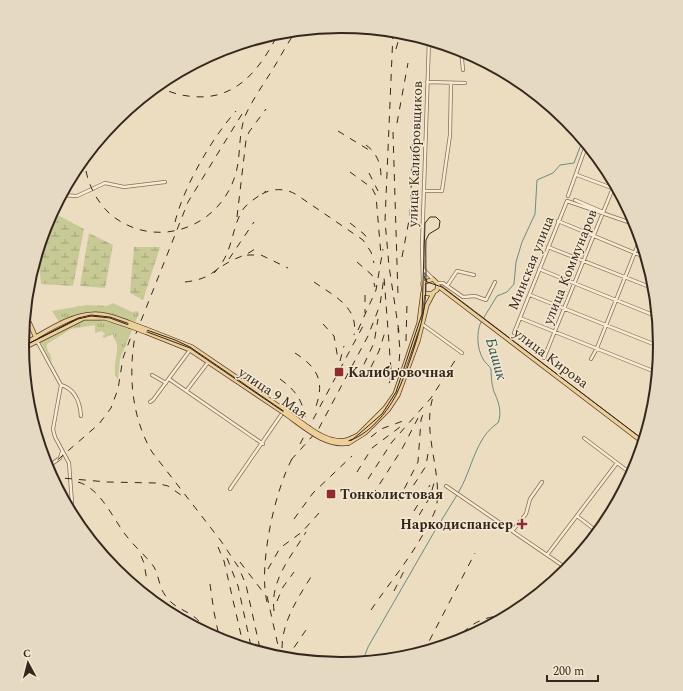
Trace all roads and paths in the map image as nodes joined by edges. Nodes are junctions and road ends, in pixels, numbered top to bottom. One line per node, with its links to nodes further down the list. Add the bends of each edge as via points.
1 (429, 46): 4 (street, улица Калибровщиков)
2 (462, 57): 3 (street)
3 (463, 70)
4 (427, 82): 5 (street); 12 (street, улица Калибровщиков)
5 (451, 83): 6 (street); 12 (street, via 450,135 442,191)
6 (464, 83)
7 (585, 149): 8 (street)
8 (577, 175): 10 (street); 14 (street)
9 (165, 182): 13 (street, via 124,187 105,183 77,196)
10 (611, 187)
11 (612, 190): 17 (street, улица Коммунаров)
12 (424, 191): 26 (street, улица Калибровщиков)
13 (67, 195)
14 (568, 196)
15 (575, 200): 16 (street)
16 (579, 203): 17 (street, via 600,213); 18 (street, Минская улица, via 568,200)
17 (604, 212): 19 (street); 20 (street, улица Коммунаров)
18 (558, 221): 20 (street); 22 (street, Минская улица)
19 (628, 221)
20 (593, 236): 23 (street); 25 (street, улица Коммунаров)
21 (637, 246): 23 (street)
22 (548, 247): 25 (street); 27 (street, Минская улица)
23 (635, 253): 24 (street); 29 (street)
24 (640, 255)
25 (583, 260): 29 (street); 33 (street, улица Коммунаров)
26 (423, 269): 30 (street); 32 (street, улица Калибровщиков)
27 (539, 269): 33 (street); 40 (street, Минская улица)
28 (474, 275): 35 (street, via 457,271)
29 (624, 277): 36 (street); 41 (street)
30 (433, 279): 32 (main road); 34 (main road, улица Кирова)
31 (495, 282): 35 (street, via 486,300 475,296 463,297)
32 (423, 283): 38 (main road)
33 (574, 283): 41 (street); 42 (street, улица Коммунаров)
34 (438, 284): 35 (street); 37 (main road, улица Кирова); 39 (main road)
35 (447, 286)
36 (648, 286)
37 (444, 290): 39 (main road); 71 (main road, улица Кирова)
38 (423, 292): 39 (main road); 45 (main road, улица 9 Мая)
39 (435, 292): 45 (main road, улица 9 Мая, via 426,305)
40 (530, 295): 42 (street); 44 (street, Минская улица)
41 (616, 300): 43 (street); 47 (street)
42 (564, 308): 47 (street); 49 (street, улица Коммунаров)
43 (652, 315)
44 (520, 318): 49 (street); 50 (street, Минская улица)
45 (421, 324): 57 (street); 68 (main road, улица 9 Мая, bridge, via 391,400 348,442 327,439)
46 (30, 325): 51 (main road)
47 (606, 325): 54 (street); 55 (street)
48 (145, 330): 51 (main road, улица 9 Мая, bridge, via 105,318 84,318); 56 (main road, улица 9 Мая); 60 (main road, улица 9 Мая, via 182,342)
49 (555, 331): 55 (street); 58 (street, улица Коммунаров)
50 (514, 333)
51 (36, 339): 52 (main road, улица 9 Мая); 53 (main road, улица 9 Мая); 65 (street)
52 (29, 342)
53 (29, 344)
54 (654, 344)
55 (597, 348): 59 (street); 61 (street)
56 (190, 350): 60 (main road, улица 9 Мая); 63 (street)
57 (462, 353)
58 (544, 358)
59 (591, 359)
60 (209, 360): 66 (street); 68 (main road, улица 9 Мая)
61 (652, 372)
62 (152, 374): 64 (street)
63 (170, 379): 64 (street); 66 (street)
64 (166, 383): 67 (street)
65 (61, 385): 69 (street, via 71,389 80,405); 73 (street, via 54,429)
66 (187, 390): 72 (street)
67 (150, 402)
68 (284, 413): 72 (street)
69 (81, 416)
70 (584, 438): 75 (street)
71 (639, 439)
72 (263, 444): 79 (street)
73 (62, 452): 74 (street, via 60,458); 80 (street, via 68,463)
74 (52, 463)
75 (617, 463): 76 (street); 81 (street)
76 (628, 471)
77 (542, 482): 83 (street, via 530,499 526,514)
78 (446, 486): 83 (street)
79 (230, 489)
80 (72, 503)
81 (577, 516): 82 (street); 84 (street)
82 (594, 529)
83 (513, 530): 84 (street)
84 (547, 555): 85 (street)
85 (562, 566)

